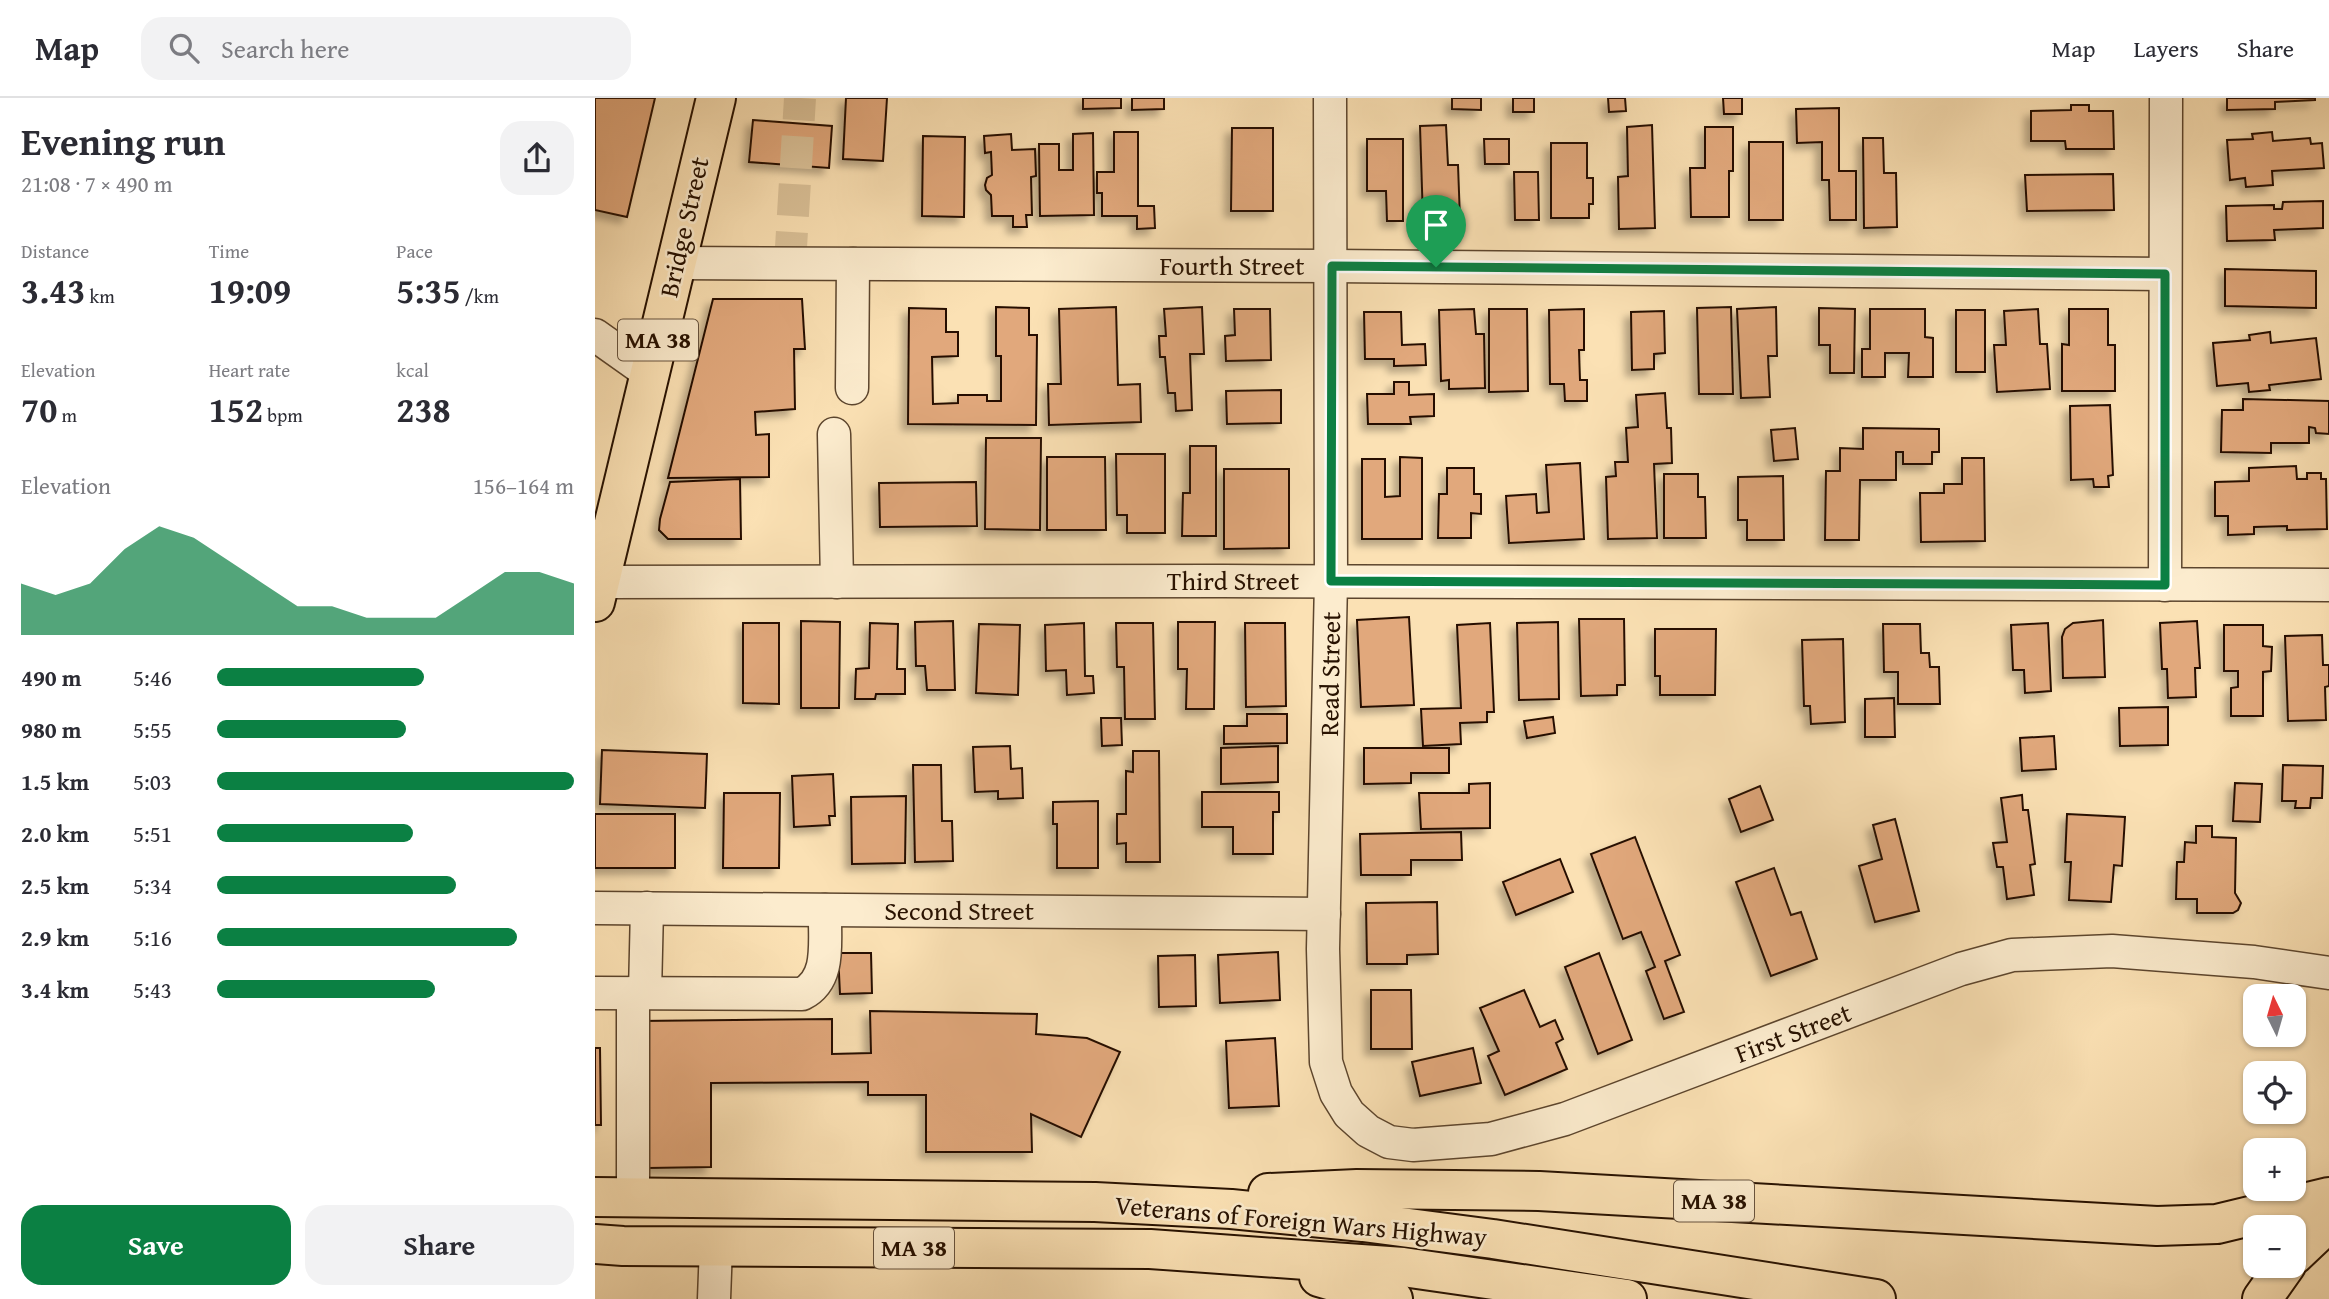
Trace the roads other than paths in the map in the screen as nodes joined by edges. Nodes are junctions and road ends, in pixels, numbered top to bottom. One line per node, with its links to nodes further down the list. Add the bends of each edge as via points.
1 (716, 98): 4 (main road, Bridge Street / MA 38)
2 (1330, 98): 6 (street, Read Street)
3 (2166, 98): 7 (street)
4 (676, 263): 5 (street, Fourth Street); 9 (main road, Bridge Street / MA 38)
5 (853, 264): 6 (street, Fourth Street); 10 (street)
6 (1332, 266): 7 (street, Fourth Street); 12 (street, Read Street)
7 (2165, 274): 14 (street)
8 (595, 335): 9 (street)
9 (650, 374): 16 (main road, Bridge Street / MA 38)
10 (852, 388)
11 (834, 434): 13 (street)
12 (1331, 581): 13 (street, Third Street); 14 (street, Third Street); 20 (street, Read Street)
13 (837, 582): 16 (street, Third Street)
14 (2165, 585): 15 (street, Third Street)
15 (2329, 585)
16 (597, 592)
17 (595, 908): 18 (street, Second Street)
18 (647, 908): 19 (street, Second Street); 23 (street)
19 (825, 910): 20 (street, Second Street); 23 (street, via 823,972 815,988 802,994)
20 (1324, 914): 24 (street, Read Street)
21 (2329, 974): 24 (street, First Street, via 2254,962 2112,951 2012,955 1565,1119 1491,1139 1440,1144 1389,1142 1349,1114 1336,1093)
22 (595, 993): 23 (street)
23 (639, 993): 26 (street)
24 (1325, 1040)
25 (595, 1197): 26 (main road, Veterans of Foreign Wars Highway / MA 38)
26 (633, 1197): 28 (main road, Veterans of Foreign Wars Highway / MA 38)
27 (2329, 1197): 28 (main road, MA 38, via 2217,1224 2157,1226 1480,1190 1357,1189)
28 (1095, 1202): 38 (main road, Veterans of Foreign Wars Highway, via 1363,1222)
29 (2329, 1222): 31 (main road)
30 (595, 1244): 32 (main road, Veterans of Foreign Wars Highway / MA 38)
31 (2306, 1244)
32 (716, 1247): 33 (main road, Veterans of Foreign Wars Highway / MA 38); 35 (street)
33 (1232, 1253): 36 (main road, MA 38); 37 (main road, Veterans of Foreign Wars Highway, via 1403,1266)
34 (2276, 1278): 39 (main road)
35 (714, 1299)
36 (1393, 1299)
37 (1627, 1299)
38 (1876, 1299)
39 (2262, 1299)

